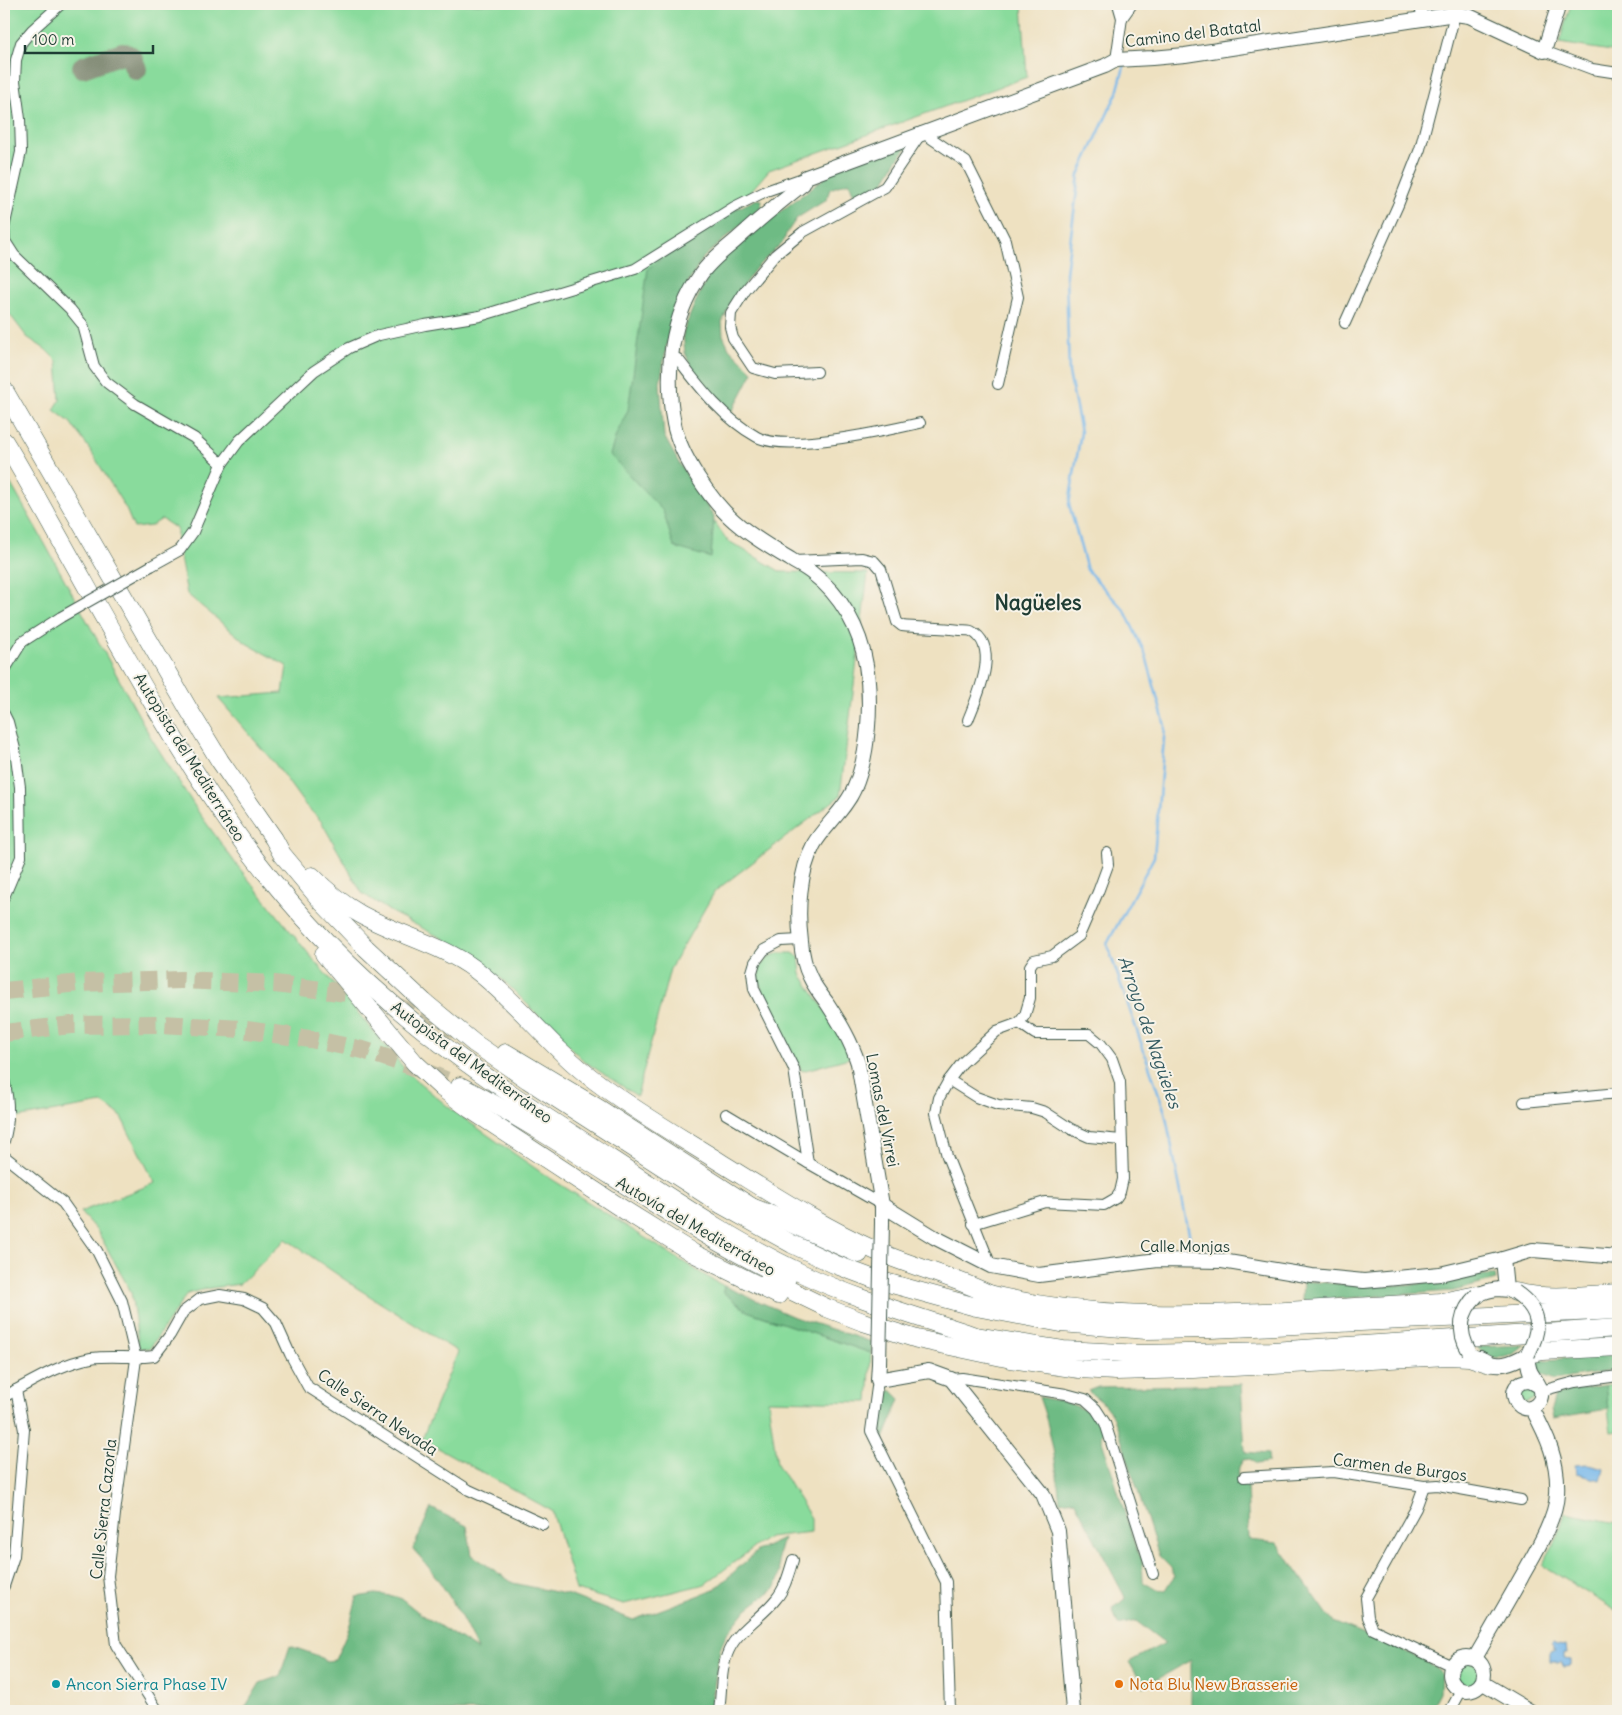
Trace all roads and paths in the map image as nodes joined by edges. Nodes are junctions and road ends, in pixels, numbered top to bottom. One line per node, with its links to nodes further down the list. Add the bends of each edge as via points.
1 (61, 4): 23 (street, via 22,42 16,60 21,152 4,228 5,241 14,255 83,325 94,366 106,382 135,404 194,438)
2 (1118, 4): 7 (street, Camino del Batatal)
3 (1132, 4): 7 (street)
4 (1419, 4): 8 (street)
5 (1559, 4): 9 (street)
6 (1455, 14): 8 (street, Camino del Batatal); 9 (street, Camino del Batatal, via 1469,16); 16 (street, via 1420,149)
7 (1122, 18): 10 (street, Camino del Batatal)
8 (1423, 18): 10 (street, Camino del Batatal, via 1185,54)
9 (1544, 51): 11 (street, Camino del Batatal)
10 (1116, 60): 12 (street)
11 (1618, 74)
12 (922, 132): 13 (street); 18 (street, via 885,186 803,232 775,255 731,313 733,338 753,368 775,374); 19 (street, via 966,162 1005,240 1018,296)
13 (806, 177): 14 (street); 15 (street, Lomas del Virrei, via 803,184)
14 (766, 191): 15 (street); 23 (street, via 734,207 635,269 480,316 406,329 350,348 314,371 239,441)
15 (774, 208): 17 (street, Lomas del Virrei, via 711,261 701,274 680,315)
16 (1345, 323)
17 (671, 356): 21 (street, via 678,359 727,415 759,438 788,444 849,437); 24 (street, Lomas del Virrei, via 669,375 674,426 689,462 707,490 734,521)
18 (817, 372)
19 (998, 384)
20 (4, 390): 28 (highway, Autopista del Mediterráneo, via 220,762)
21 (920, 423)
22 (4, 441): 30 (highway, Autopista del Mediterráneo, via 166,724)
23 (222, 464): 25 (street, bridge, via 193,532 180,550 22,642)
24 (793, 561): 27 (street, via 862,558 874,561 881,569 897,622 902,626 971,631 982,641 986,662 984,677); 32 (street, Lomas del Virrei, via 811,571 827,586 844,606 858,633 866,666 868,715 864,760 853,791 814,844 803,873)
25 (4, 670)
26 (4, 714): 31 (street, via 15,749 20,787 21,858)
27 (968, 720)
28 (274, 839): 34 (highway, Autopista del Mediterráneo, via 282,854 322,902 366,948 424,1002); 55 (highway, via 318,882 360,914 441,949 477,971 578,1068 654,1121 823,1224 874,1250 970,1284)
29 (1107, 853): 33 (street, via 1108,865 1079,936 1052,956 1034,960 1030,966 1030,998)
30 (257, 861): 58 (highway, via 266,884 415,1063 449,1093 693,1253 801,1304 844,1320); 60 (highway, Autopista del Mediterráneo, via 329,946 360,976 428,1034 517,1098 692,1212 802,1274)
31 (4, 897)
32 (800, 940): 44 (street, via 781,941 764,950 752,972 754,989 794,1069); 45 (street, Lomas del Virrei, via 810,977 847,1036 858,1063)
33 (1019, 1023): 36 (street, via 997,1031); 41 (street, via 1035,1034 1089,1034 1101,1044 1112,1059 1120,1082)
34 (477, 1042): 46 (highway, via 548,1076); 52 (highway, Autopista del Mediterráneo, via 528,1080 722,1205 834,1264)
35 (4, 1080): 42 (street, via 8,1097)
36 (948, 1080): 41 (street, via 976,1097 998,1105 1045,1112 1089,1137); 47 (street, via 936,1113 947,1156)
37 (460, 1086): 48 (highway, Autovía del Mediterráneo, via 510,1112)
38 (1618, 1093): 39 (street)
39 (1524, 1102)
40 (726, 1114): 44 (street)
41 (1121, 1140): 47 (street, via 1123,1179 1120,1192 1108,1204 1045,1202)
42 (4, 1141)
43 (4, 1156): 63 (street, via 63,1203 97,1251 122,1301)
44 (808, 1163): 45 (street)
45 (882, 1205): 51 (street, Calle Monjas, via 934,1237); 68 (street, Lomas del Virrei, bridge)
46 (751, 1207): 52 (highway); 55 (highway, via 779,1216 873,1260)
47 (973, 1224): 51 (street)
48 (698, 1231): 58 (highway, via 715,1249 766,1278); 60 (highway, Autovía del Mediterráneo, via 760,1266 840,1301 945,1335)
49 (1618, 1257): 50 (street, Calle Monjas, via 1533,1250)
50 (1503, 1259): 51 (street, Calle Monjas, via 1440,1274 1364,1280 1312,1276 1222,1261 1158,1260 1039,1275); 53 (street)
51 (991, 1266)
52 (904, 1286): 57 (highway, via 976,1307 1033,1318 1146,1330)
53 (1511, 1290): 54 (highway, via 1554,1297); 56 (street, via 1491,1289); 62 (street, bridge, via 1527,1300 1538,1325 1536,1338)
54 (1618, 1293)
55 (990, 1295): 56 (highway, via 1096,1312 1185,1316 1441,1302)
56 (1477, 1295): 64 (street, bridge, via 1467,1307 1461,1332 1469,1351)
57 (1618, 1310)
58 (863, 1322): 64 (highway, via 945,1346 1011,1359 1116,1371 1448,1356 1468,1357)
59 (1618, 1328): 60 (highway, via 1272,1351 1142,1354 1063,1350)
60 (975, 1336)
61 (1618, 1347): 62 (highway, via 1543,1351)
62 (1527, 1355): 65 (street); 70 (street, via 1530,1370)
63 (136, 1359): 71 (street, via 91,1358 52,1370); 77 (street, Calle Sierra Nevada, via 154,1356 184,1312 200,1299 220,1294 244,1299 263,1308 276,1323 308,1387 469,1490); 85 (street, Calle Sierra Cazorla, via 108,1576 116,1645)
64 (1487, 1363): 65 (street)
65 (1508, 1364): 69 (street)
66 (1618, 1376): 70 (street)
67 (951, 1379): 68 (street, via 929,1372); 79 (street, via 1066,1394 1085,1399 1096,1409 1105,1423); 88 (street, via 1043,1494 1058,1531)
68 (878, 1380): 87 (street, via 871,1431 946,1582)
69 (1519, 1383): 70 (street, via 1530,1380); 73 (street, via 1513,1394 1515,1401 1519,1406)
70 (1540, 1388): 73 (street, via 1541,1398)
71 (16, 1390): 72 (street); 80 (street, via 24,1430 14,1556)
72 (4, 1396)
73 (1532, 1408): 81 (street, via 1548,1437 1556,1470 1555,1507 1538,1548)
74 (1244, 1477): 75 (street, Carmen de Burgos, via 1334,1472)
75 (1424, 1486): 76 (street, Carmen de Burgos, via 1438,1485); 82 (street, via 1416,1508 1366,1598 1368,1617 1373,1629)
76 (1521, 1500)
77 (543, 1524)
78 (793, 1560): 86 (street, via 777,1598 737,1638 729,1651 723,1670)
79 (1153, 1574)
80 (4, 1586)
81 (1475, 1658): 82 (street, via 1458,1659); 83 (street, via 1485,1674)
82 (1452, 1666): 84 (street, via 1453,1684)
83 (1483, 1683): 84 (street, via 1469,1692); 90 (street)
84 (1461, 1690): 89 (street)
85 (158, 1711)
86 (719, 1711)
87 (950, 1711)
88 (1073, 1711)
89 (1450, 1711)
90 (1530, 1711)

